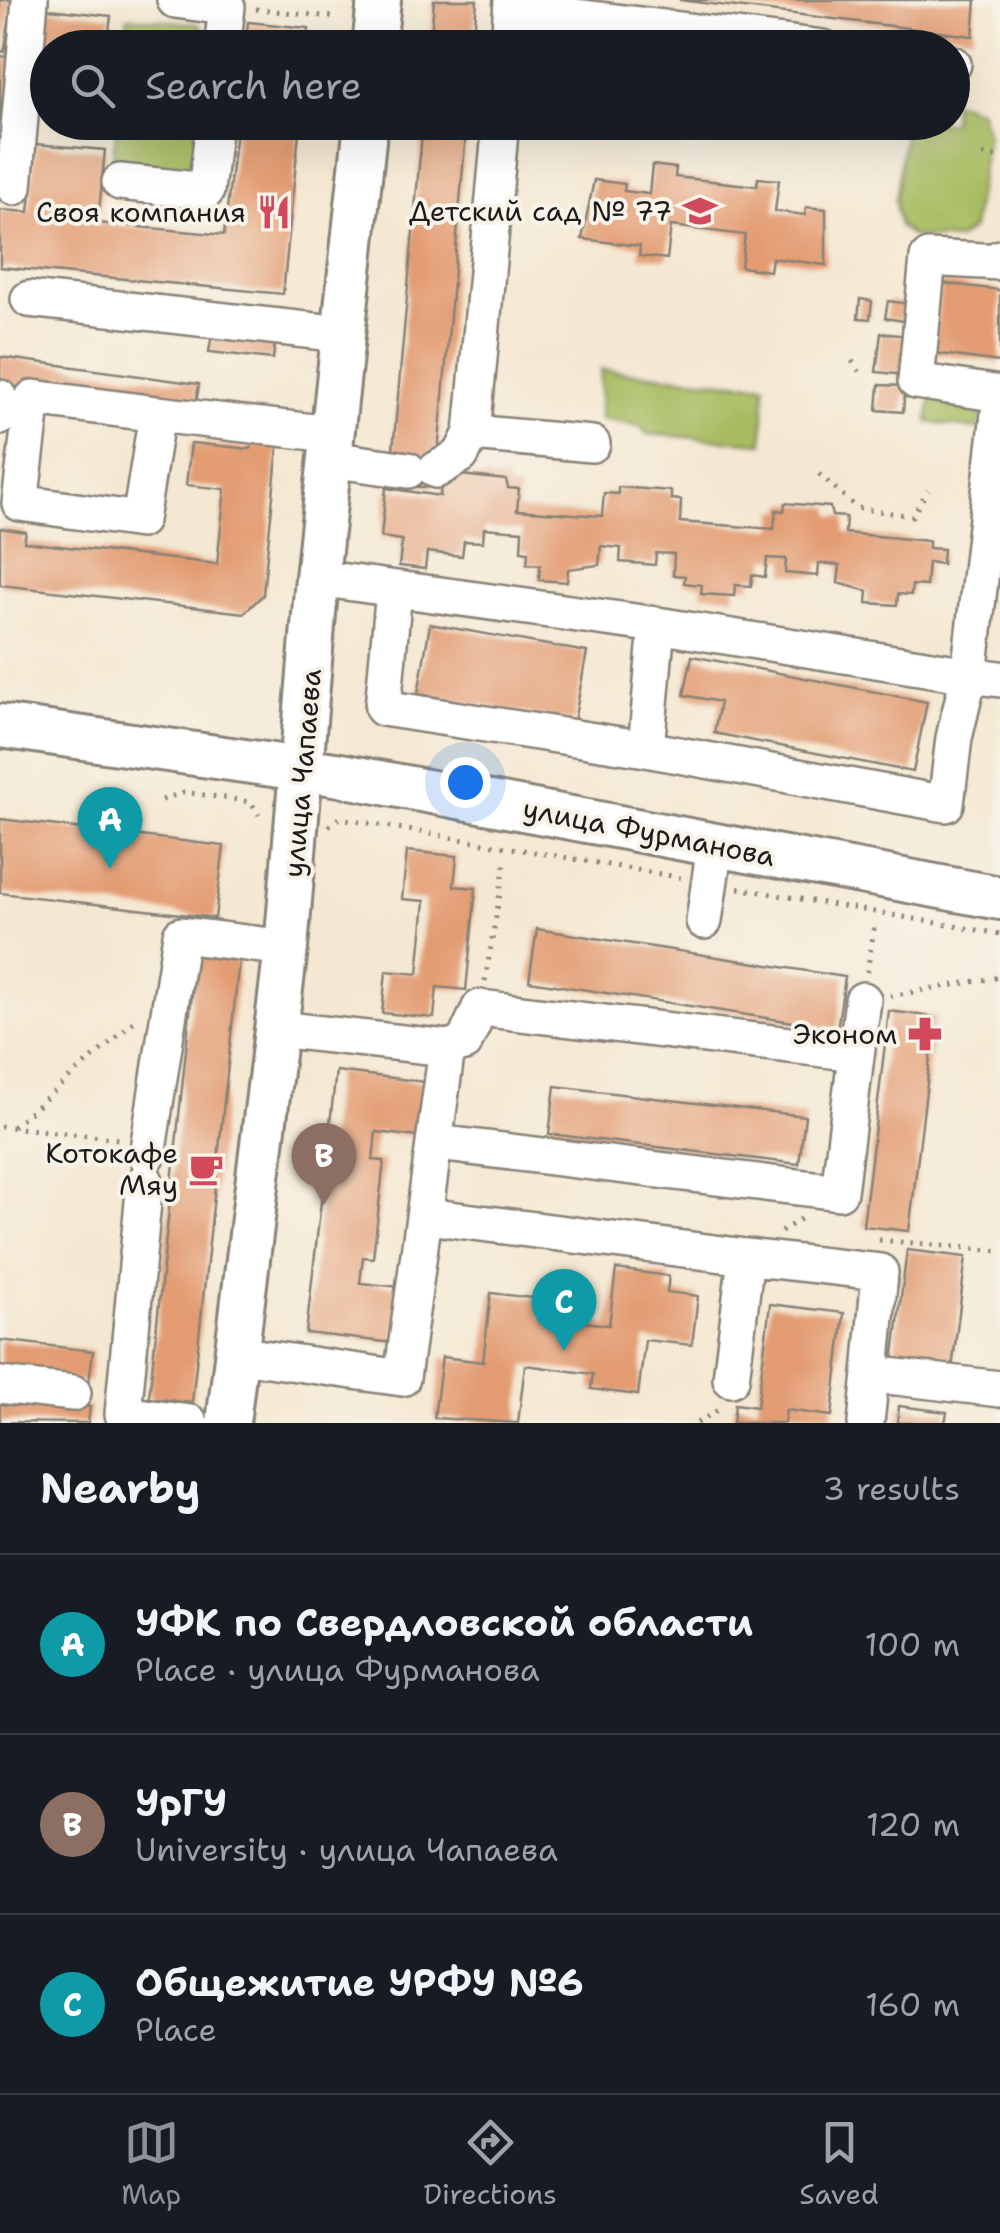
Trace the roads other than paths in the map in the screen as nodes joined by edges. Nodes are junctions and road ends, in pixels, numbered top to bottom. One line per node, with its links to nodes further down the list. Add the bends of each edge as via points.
1 (30, 0): 13 (lane)
2 (176, 0): 5 (lane, via 227,7)
3 (379, 0): 6 (main road)
4 (512, 4): 7 (lane); 8 (lane)
5 (224, 30)
6 (376, 30)
7 (510, 30)
8 (696, 30)
9 (212, 140): 12 (lane, via 206,191)
10 (364, 140): 16 (main road, улица Чапаева)
11 (499, 140): 22 (lane)
12 (120, 182)
13 (14, 187)
14 (1000, 258): 17 (lane, via 928,258 916,381)
15 (29, 299): 16 (lane, via 286,338)
16 (342, 334): 24 (main road, улица Чапаева)
17 (1000, 394)
18 (0, 398): 21 (lane)
19 (1000, 405): 28 (lane)
20 (157, 414): 20 (lane, via 140,520 20,502 33,398); 24 (lane)
21 (0, 418)
22 (472, 433): 23 (lane); 24 (lane, via 461,456 422,470)
23 (592, 444)
24 (330, 447): 25 (main road, улица Чапаева)
25 (317, 578): 26 (lane); 31 (main road, улица Чапаева)
26 (394, 590): 27 (lane); 30 (lane, via 382,708)
27 (657, 626): 28 (lane); 30 (lane)
28 (985, 677): 30 (lane, via 954,738 946,804)
29 (0, 726): 31 (main road, улица Фурманова)
30 (646, 750)
31 (303, 769): 32 (main road, улица Фурманова); 35 (main road, улица Чапаева)
32 (712, 864): 33 (main road, улица Фурманова); 34 (lane)
33 (1000, 898)
34 (704, 921)
35 (286, 948): 37 (main road, улица Чапаева); 49 (lane, via 180,936 147,1160 123,1414)
36 (863, 1000): 39 (lane)
37 (277, 1029): 38 (lane); 43 (main road, улица Чапаева)
38 (447, 1048): 39 (lane, via 464,1043 480,1008); 40 (lane)
39 (856, 1053): 40 (lane, via 839,1192)
40 (437, 1143): 41 (lane)
41 (426, 1216): 42 (lane); 43 (lane, via 402,1378)
42 (746, 1257): 44 (lane, via 880,1272); 48 (lane)
43 (234, 1354): 50 (main road, улица Чапаева)
44 (871, 1374): 46 (lane); 51 (lane)
45 (0, 1385): 47 (lane)
46 (1000, 1389)
47 (73, 1393)
48 (725, 1395)
49 (190, 1423)
50 (228, 1423)
51 (866, 1423)

